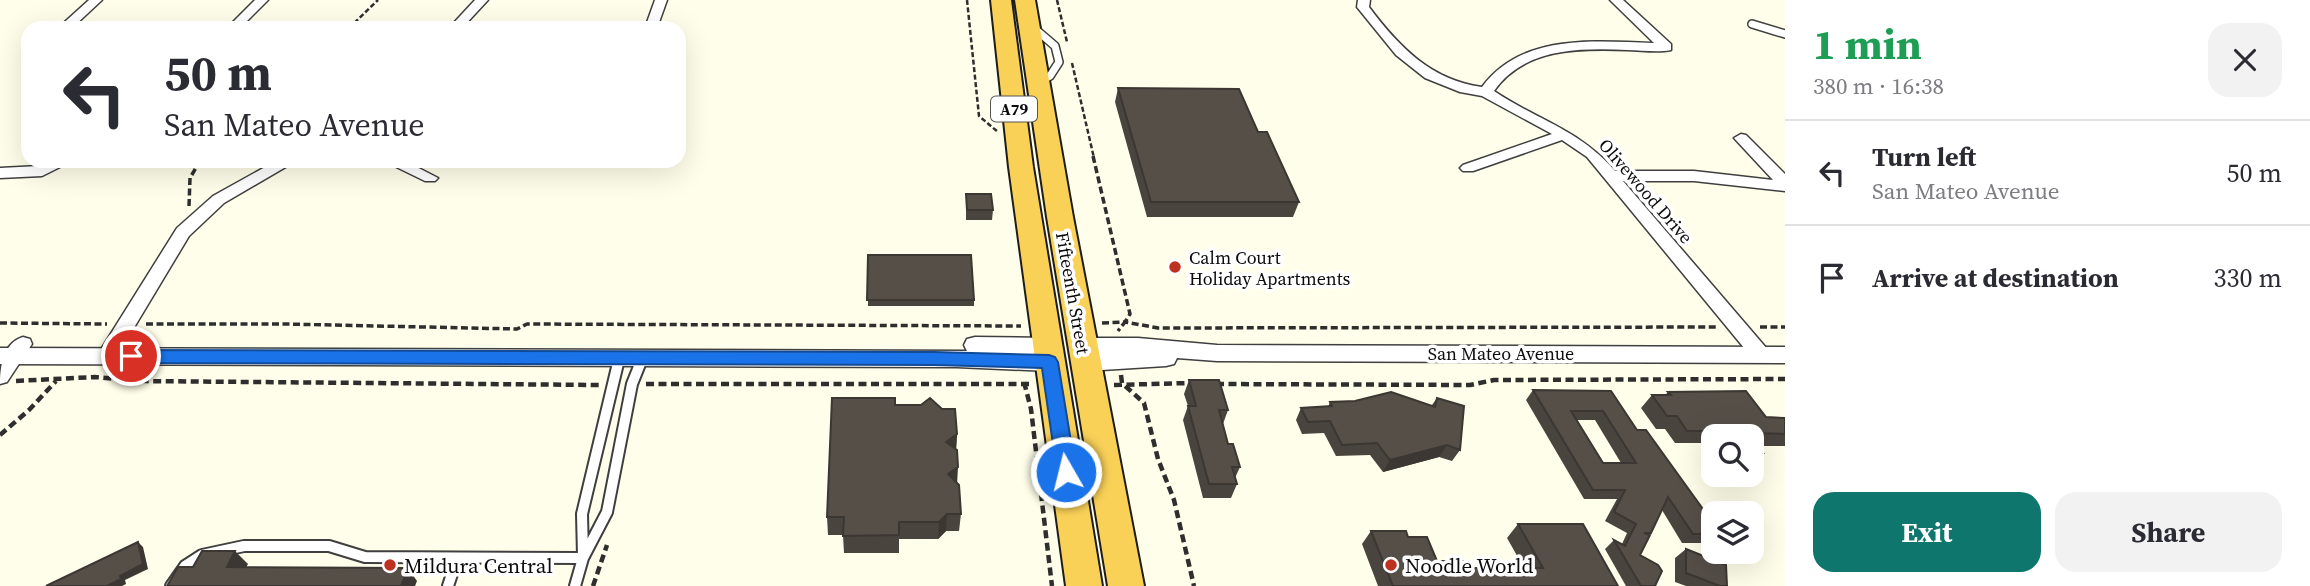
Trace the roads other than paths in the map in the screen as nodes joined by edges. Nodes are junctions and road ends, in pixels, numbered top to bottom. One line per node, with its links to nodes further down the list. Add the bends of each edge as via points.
1 (96, 0): 9 (street)
2 (262, 0): 10 (street)
3 (482, 0): 11 (street)
4 (661, 0): 12 (street)
5 (1000, 0): 18 (highway, Fifteenth Street / A79)
6 (1025, 0): 22 (highway, Fifteenth Street / A79)
7 (1364, 0): 15 (street, via 1363,7 1402,55 1453,86)
8 (1616, 0): 15 (street, via 1666,47 1568,47 1535,53 1510,65)
9 (72, 21)
10 (240, 21)
11 (462, 21)
12 (654, 21)
13 (1752, 24): 14 (lane)
14 (1785, 34)
15 (1486, 92): 16 (street, Olivewood Drive)
16 (1564, 135): 23 (street); 25 (street, Olivewood Drive, via 1591,154)
17 (1741, 138): 27 (street)
18 (1020, 167): 22 (highway); 30 (highway, Fifteenth Street / A79)
19 (49, 168): 24 (street)
20 (273, 168): 29 (street, via 240,183 196,217)
21 (407, 168): 26 (street)
22 (1053, 168): 31 (highway, Fifteenth Street / A79)
23 (1468, 168)
24 (0, 173)
25 (1609, 176): 27 (street, via 1694,176); 32 (street, Olivewood Drive)
26 (430, 178)
27 (1785, 184)
28 (9, 350): 29 (street); 35 (street)
29 (111, 350): 30 (street); 34 (street)
30 (1033, 354): 31 (highway); 34 (street); 41 (highway, Fifteenth Street / A79)
31 (1084, 354): 32 (street, San Mateo Avenue, via 1141,360 1217,353); 42 (highway, Fifteenth Street / A79)
32 (1761, 355): 33 (street, San Mateo Avenue)
33 (1785, 355)
34 (630, 359): 36 (lane, via 632,384 607,512); 36 (lane, via 612,385 582,514)
35 (7, 379)
36 (583, 558): 37 (lane); 40 (lane)
37 (457, 559): 38 (lane, via 365,557 328,546 225,548 192,561); 39 (lane)
38 (172, 586)
39 (448, 586)
40 (575, 586)
41 (1084, 586)
42 (1126, 586)

